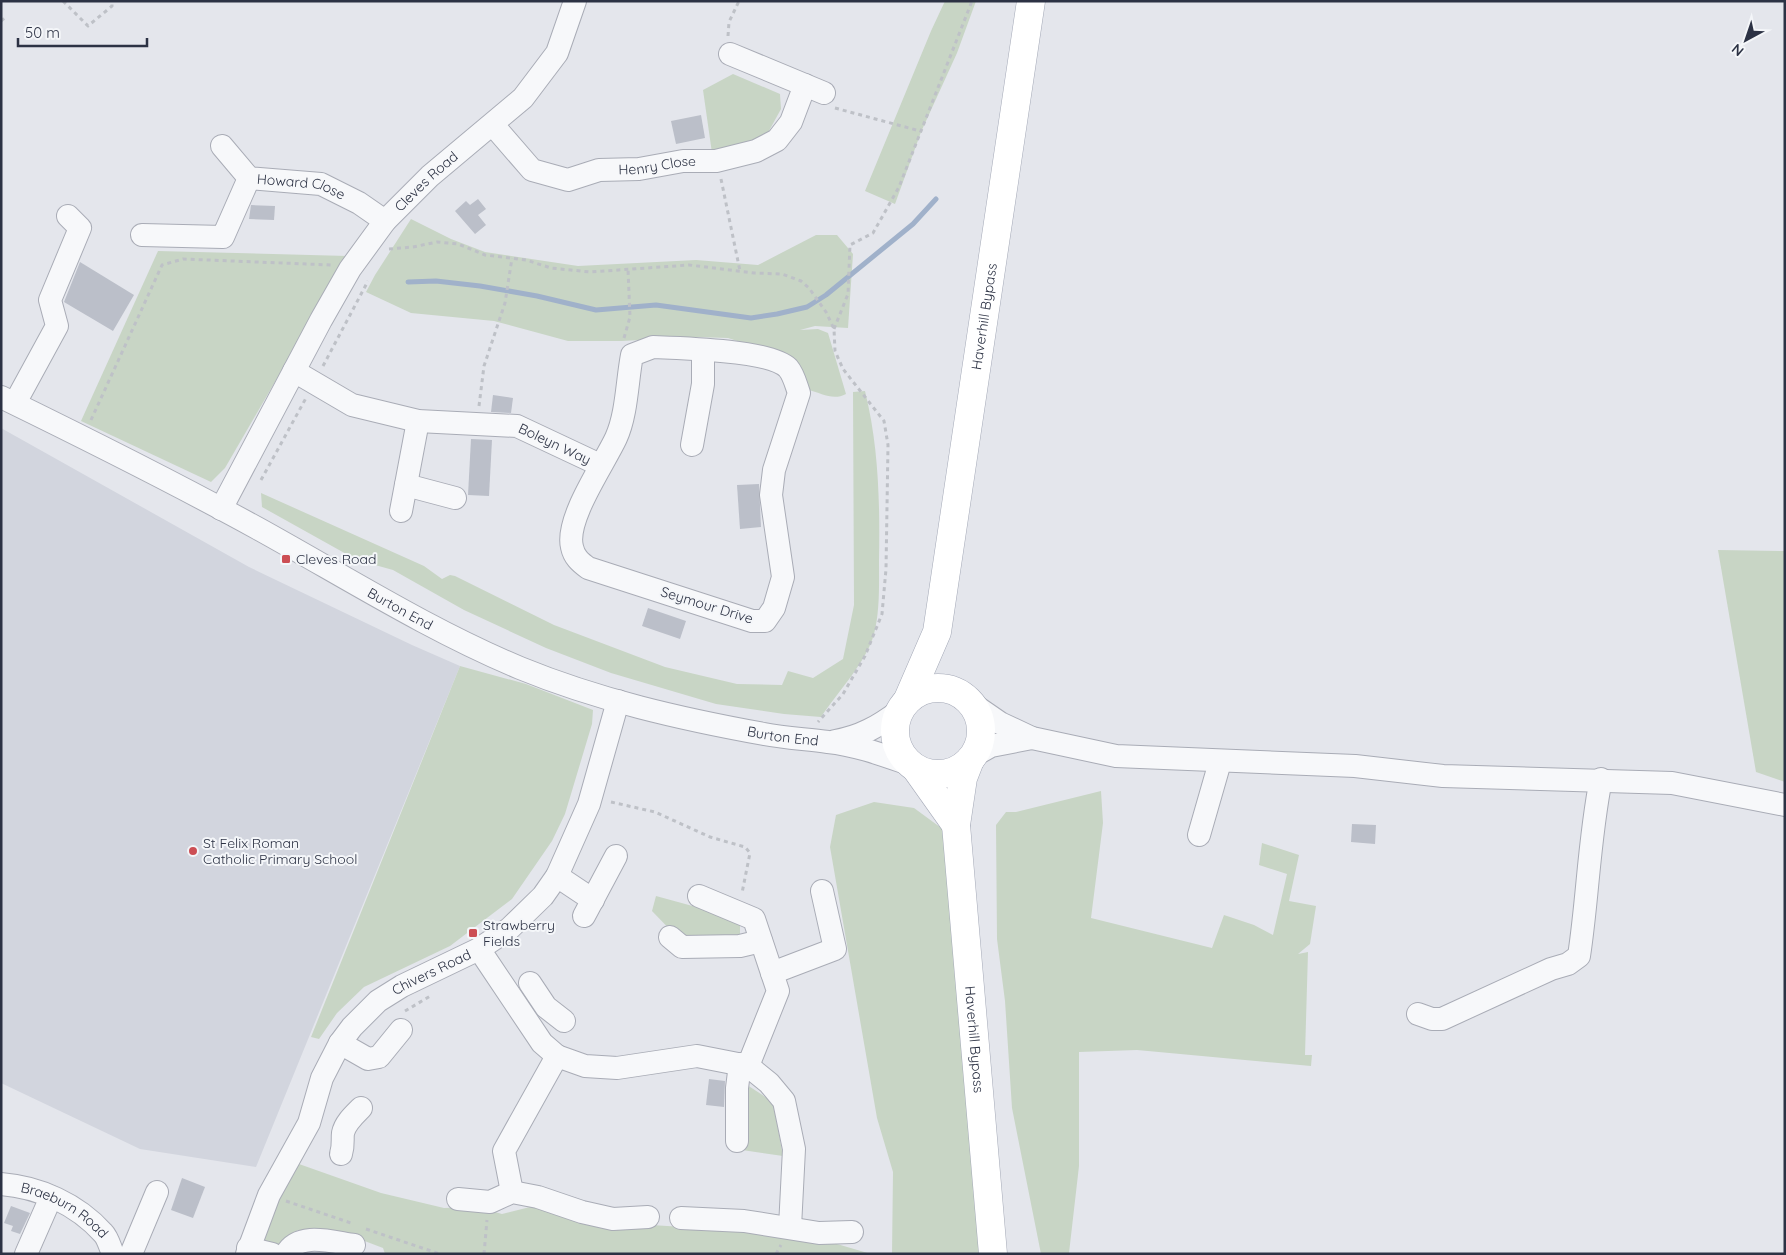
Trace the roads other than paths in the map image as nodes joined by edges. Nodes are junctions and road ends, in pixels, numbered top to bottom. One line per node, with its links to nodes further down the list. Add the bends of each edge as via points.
1 (575, 1): 4 (street, Cleves Road, via 557,54 523,98)
2 (1031, 1): 20 (main road, Haverhill Bypass)
3 (730, 54): 4 (street, Henry Close, via 814,89 777,140 756,151 716,160 599,170 568,180 532,170)
4 (493, 125): 8 (street, Cleves Road, via 430,176)
5 (222, 146): 6 (street, Howard Close)
6 (249, 178): 8 (street, Howard Close, via 321,184 359,203); 9 (street, via 223,237)
7 (68, 216): 12 (street, via 80,228 50,300 56,326)
8 (380, 230): 11 (street, Cleves Road, via 350,269)
9 (142, 235)
10 (704, 350): 14 (street, via 703,384); 15 (street, Seymour Drive, via 653,346 632,355 616,437); 15 (street, Seymour Drive, via 767,359 787,367 799,393 774,470 771,495 784,577 774,608 765,620 752,620 588,568 576,558 571,546 572,526)
11 (294, 372): 13 (street, Boleyn Way, via 352,405); 18 (street, Cleves Road)
12 (8, 400): 18 (street, Burton End)
13 (418, 421): 15 (street, Boleyn Way, via 517,426); 16 (street)
14 (692, 445)
15 (600, 465)
16 (406, 485): 17 (street); 19 (street)
17 (455, 498)
18 (221, 509): 22 (street, Burton End, via 462,640 520,668)
19 (401, 511)
20 (937, 632): 21 (main road, Haverhill Bypass, via 945,668); 23 (main road, Haverhill Bypass)
21 (966, 698): 23 (main road, via 947,689 933,688 919,692); 24 (street, via 1000,723); 26 (main road, via 978,715 981,728 980,742)
22 (618, 700): 25 (street, Burton End, via 687,720); 34 (street, Chivers Road, via 590,804)
23 (903, 705): 25 (street, Burton End, via 870,730 852,738); 28 (main road, via 894,725 894,739 900,753)
24 (1032, 738): 26 (street, via 991,746); 27 (street, via 1116,756)
25 (820, 741): 28 (street, Burton End, via 870,751)
26 (972, 758): 28 (main road, via 959,769 946,774 931,774); 31 (main road, Haverhill Bypass, via 963,778)
27 (1220, 762): 29 (street, via 1355,766 1443,776); 32 (street)
28 (913, 767): 31 (main road)
29 (1601, 779): 30 (street, via 1672,783); 42 (street, via 1593,820 1579,956 1568,964 1442,1019)
30 (1785, 805)
31 (956, 825): 67 (main road, Haverhill Bypass)
32 (1199, 835)
33 (616, 856): 34 (street, via 589,908)
34 (557, 876): 39 (street, Chivers Road, via 543,896 509,929)
35 (822, 891): 40 (street, via 835,949)
36 (699, 896): 38 (street, via 748,916)
37 (670, 937): 38 (street, via 682,947 740,946)
38 (761, 941): 40 (street)
39 (479, 949): 43 (street); 45 (street, Chivers Road, via 378,1001)
40 (772, 973): 47 (street, via 778,990)
41 (530, 983): 43 (street, via 555,1014)
42 (1418, 1014)
43 (527, 1020): 46 (street, via 542,1043)
44 (401, 1030): 45 (street, via 379,1057 368,1059)
45 (340, 1043): 49 (street, Chivers Road, via 322,1078)
46 (558, 1056): 47 (street, via 585,1066 617,1068 697,1056); 53 (street, via 504,1151)
47 (744, 1065): 50 (street, via 737,1088); 58 (street, via 769,1083 784,1101 794,1149)
48 (361, 1108): 49 (street, via 350,1119 342,1144)
49 (308, 1123): 61 (street, Chivers Road, via 268,1195)
50 (737, 1141)
51 (1, 1184): 54 (street, Braeburn Road, via 22,1186)
52 (157, 1192): 64 (street)
53 (512, 1192): 55 (street, via 490,1202); 56 (street, via 538,1196 613,1219)
54 (51, 1197): 62 (street); 63 (street, Braeburn Road, via 69,1204 104,1234)
55 (458, 1199)
56 (648, 1217)
57 (681, 1218): 58 (street, via 744,1220)
58 (790, 1227): 59 (street, via 819,1233)
59 (852, 1232)
60 (354, 1244): 66 (street, via 304,1240 291,1245)
61 (248, 1251): 65 (street)
62 (26, 1254)
63 (113, 1254)
64 (131, 1254)
65 (272, 1254)
66 (286, 1254)
67 (993, 1254)

